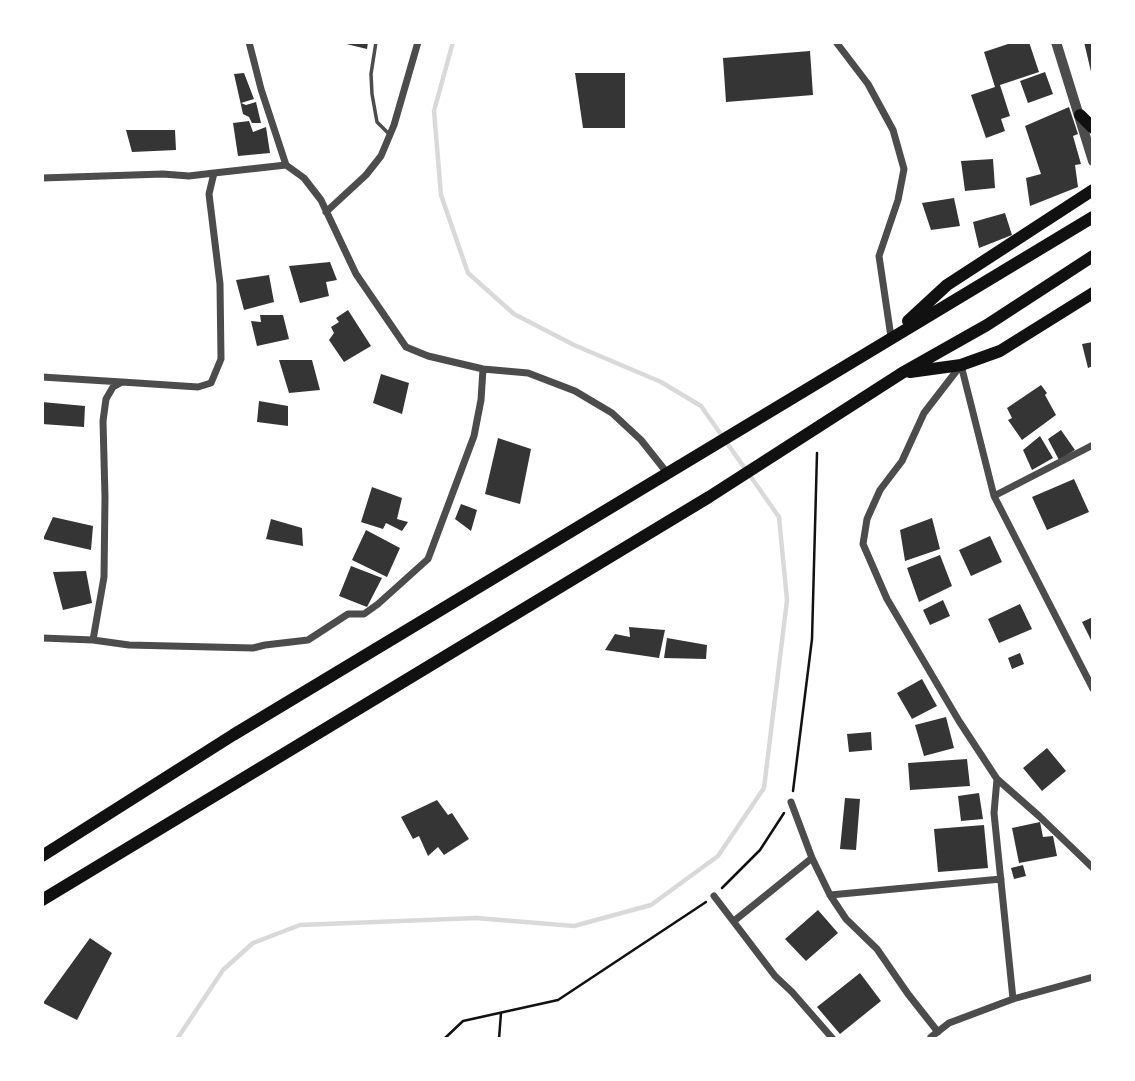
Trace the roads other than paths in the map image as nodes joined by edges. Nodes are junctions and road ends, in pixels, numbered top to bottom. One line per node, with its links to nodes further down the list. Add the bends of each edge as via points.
1 (249, 42): 10 (street)
2 (376, 42): 8 (lane, via 372,94 377,122)
3 (418, 42): 8 (street)
4 (836, 42): 18 (street, via 868,84 893,130 904,169 879,256)
5 (1056, 42): 6 (street)
6 (1080, 116): 7 (highway); 9 (street)
7 (1093, 128)
8 (390, 135): 14 (street, via 366,175)
9 (1093, 161)
10 (286, 165): 11 (street); 14 (street, via 304,178)
11 (215, 173): 12 (street); 23 (street, via 209,194 220,284 221,359 211,383 198,387)
12 (42, 178)
13 (1093, 190): 18 (highway, via 947,285)
14 (326, 212): 20 (street, via 356,274 406,347)
15 (1093, 217): 18 (highway)
16 (1093, 256): 21 (highway)
17 (1093, 293): 19 (highway, via 1000,351)
18 (891, 337): 25 (highway)
19 (961, 365): 21 (highway); 26 (street); 30 (street, via 924,413 902,461 880,490 867,519 863,544 887,598)
20 (483, 369): 25 (street, via 528,373 575,391 612,413); 28 (street, via 474,436 428,559 364,614 348,614 308,640 253,648)
21 (902, 373): 38 (highway, via 709,497)
22 (42, 377): 23 (street)
23 (122, 382): 28 (street, via 106,399 103,421 104,577)
24 (1093, 445): 26 (street)
25 (668, 474): 32 (highway, via 233,735)
26 (994, 496): 29 (street)
27 (42, 638): 28 (street)
28 (93, 640)
29 (1093, 689)
30 (997, 779): 34 (street); 35 (street, via 994,813)
31 (791, 802): 33 (street)
32 (42, 856)
33 (811, 858): 36 (street); 39 (street)
34 (1093, 868)
35 (1001, 879): 36 (street); 41 (street)
36 (830, 895): 42 (street)
37 (714, 896): 39 (street)
38 (42, 900)
39 (734, 921): 44 (street, via 775,976)
40 (1093, 977): 41 (street)
41 (1013, 999): 42 (street)
42 (938, 1031): 43 (street)
43 (931, 1038)
44 (833, 1039)

